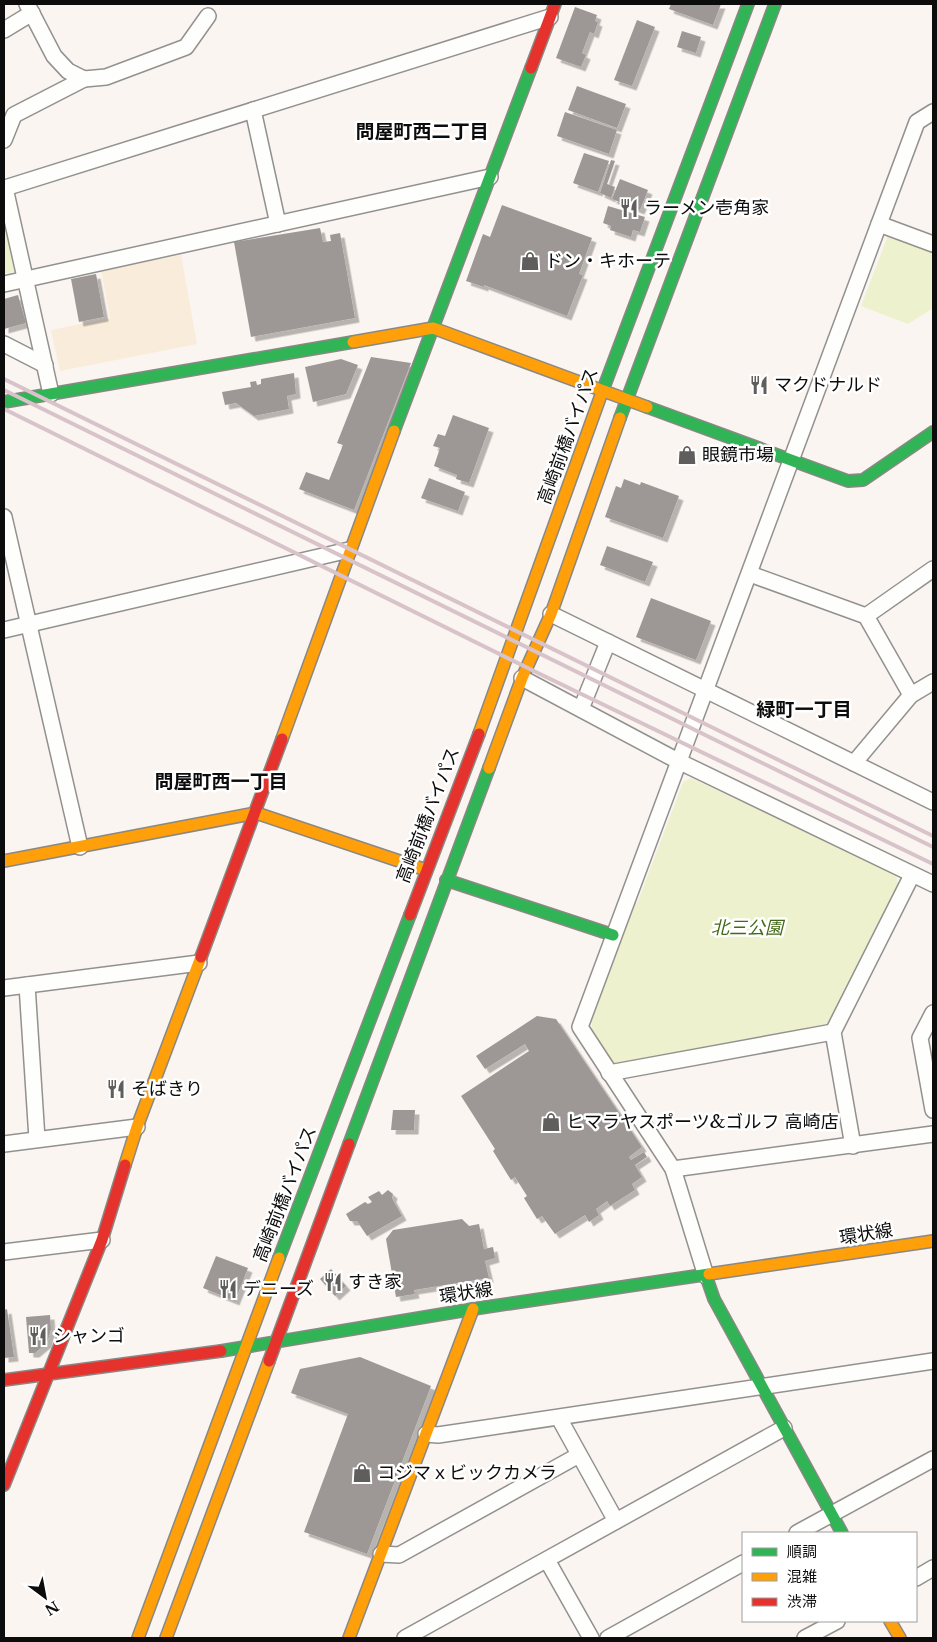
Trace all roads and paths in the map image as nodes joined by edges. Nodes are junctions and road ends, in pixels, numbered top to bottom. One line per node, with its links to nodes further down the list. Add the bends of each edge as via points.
1 (748, 4): 21 (main road, 高崎前橋バイパス)
2 (775, 4): 23 (main road)
3 (30, 9): 6 (street); 7 (street, via 54,56 68,71)
4 (552, 10): 8 (street); 11 (main road)
5 (208, 16): 7 (street, via 186,46 106,77)
6 (4, 30)
7 (84, 79): 10 (street, via 14,115)
8 (253, 110): 12 (street); 13 (street)
9 (933, 112): 14 (street, via 917,122)
10 (4, 140)
11 (490, 177): 13 (street); 18 (main road)
12 (4, 185): 16 (street)
13 (278, 224): 16 (street)
14 (879, 224): 15 (street); 26 (street)
15 (933, 244)
16 (26, 280): 17 (street); 20 (street)
17 (4, 284)
18 (433, 328): 21 (main road); 22 (main road); 28 (main road)
19 (4, 344): 20 (street)
20 (45, 365): 22 (street)
21 (602, 389): 23 (main road); 47 (main road, 高崎前橋バイパス, via 504,667)
22 (51, 394): 24 (main road)
23 (627, 399): 26 (main road); 31 (main road)
24 (4, 402)
25 (933, 432): 26 (main road, via 863,480 848,481)
26 (790, 459): 30 (street)
27 (4, 517): 33 (street)
28 (349, 550): 33 (street); 44 (main road)
29 (933, 569): 32 (street)
30 (750, 574): 32 (street); 38 (street)
31 (551, 614): 35 (street); 36 (main road)
32 (866, 616): 39 (street)
33 (27, 625): 34 (street); 45 (street)
34 (4, 630)
35 (608, 642): 38 (street); 40 (street)
36 (522, 678): 40 (street); 49 (main road)
37 (933, 682): 39 (street)
38 (705, 689): 41 (street); 42 (street)
39 (911, 694): 42 (street)
40 (581, 709): 41 (street)
41 (678, 762): 48 (street); 51 (street)
42 (854, 763): 43 (street)
43 (931, 798)
44 (256, 813): 45 (main road); 47 (main road); 52 (main road)
45 (80, 847): 46 (main road)
46 (4, 862)
47 (426, 870): 71 (main road, 高崎前橋バイパス)
48 (912, 874): 50 (street); 56 (street)
49 (446, 880): 51 (main road); 70 (main road)
50 (933, 884)
51 (613, 935): 57 (street, via 580,1027)
52 (199, 962): 53 (street); 59 (main road)
53 (27, 985): 54 (street); 61 (street)
54 (4, 988)
55 (933, 1013): 58 (street, via 920,1038)
56 (833, 1032): 57 (street); 63 (street)
57 (609, 1073): 64 (street)
58 (933, 1110)
59 (137, 1127): 61 (street); 65 (main road)
60 (933, 1134): 63 (street)
61 (37, 1139): 62 (street)
62 (4, 1144)
63 (854, 1146): 64 (street)
64 (673, 1169): 68 (street)
65 (102, 1240): 67 (street); 73 (main road)
66 (933, 1241): 68 (main road, 環状線)
67 (4, 1252)
68 (706, 1276): 69 (main road, 環状線); 75 (main road, via 714,1299)
69 (473, 1309): 70 (main road, 環状線); 78 (main road)
70 (278, 1342): 71 (main road, 環状線); 94 (main road)
71 (244, 1347): 73 (main road, 環状線); 93 (main road, 高崎前橋バイパス)
72 (933, 1361): 75 (street)
73 (50, 1373): 74 (main road, 環状線); 81 (main road)
74 (4, 1380)
75 (761, 1386): 76 (street); 77 (main road)
76 (559, 1418): 78 (street); 79 (street)
77 (784, 1428): 82 (main road); 83 (street)
78 (426, 1434): 86 (main road)
79 (579, 1455): 83 (street); 86 (street, via 399,1555)
80 (933, 1459): 82 (street)
81 (4, 1485)
82 (831, 1514): 84 (street); 85 (main road)
83 (616, 1521): 87 (street)
84 (799, 1532)
85 (841, 1532)
86 (381, 1554): 95 (main road)
87 (547, 1560): 96 (street); 97 (street)
88 (742, 1564): 98 (street)
89 (933, 1568): 90 (street)
90 (917, 1577)
91 (835, 1622): 99 (street)
92 (891, 1622): 100 (main road)
93 (138, 1638)
94 (166, 1638)
95 (349, 1638)
96 (405, 1638)
97 (592, 1638)
98 (608, 1638)
99 (805, 1638)
100 (900, 1638)

